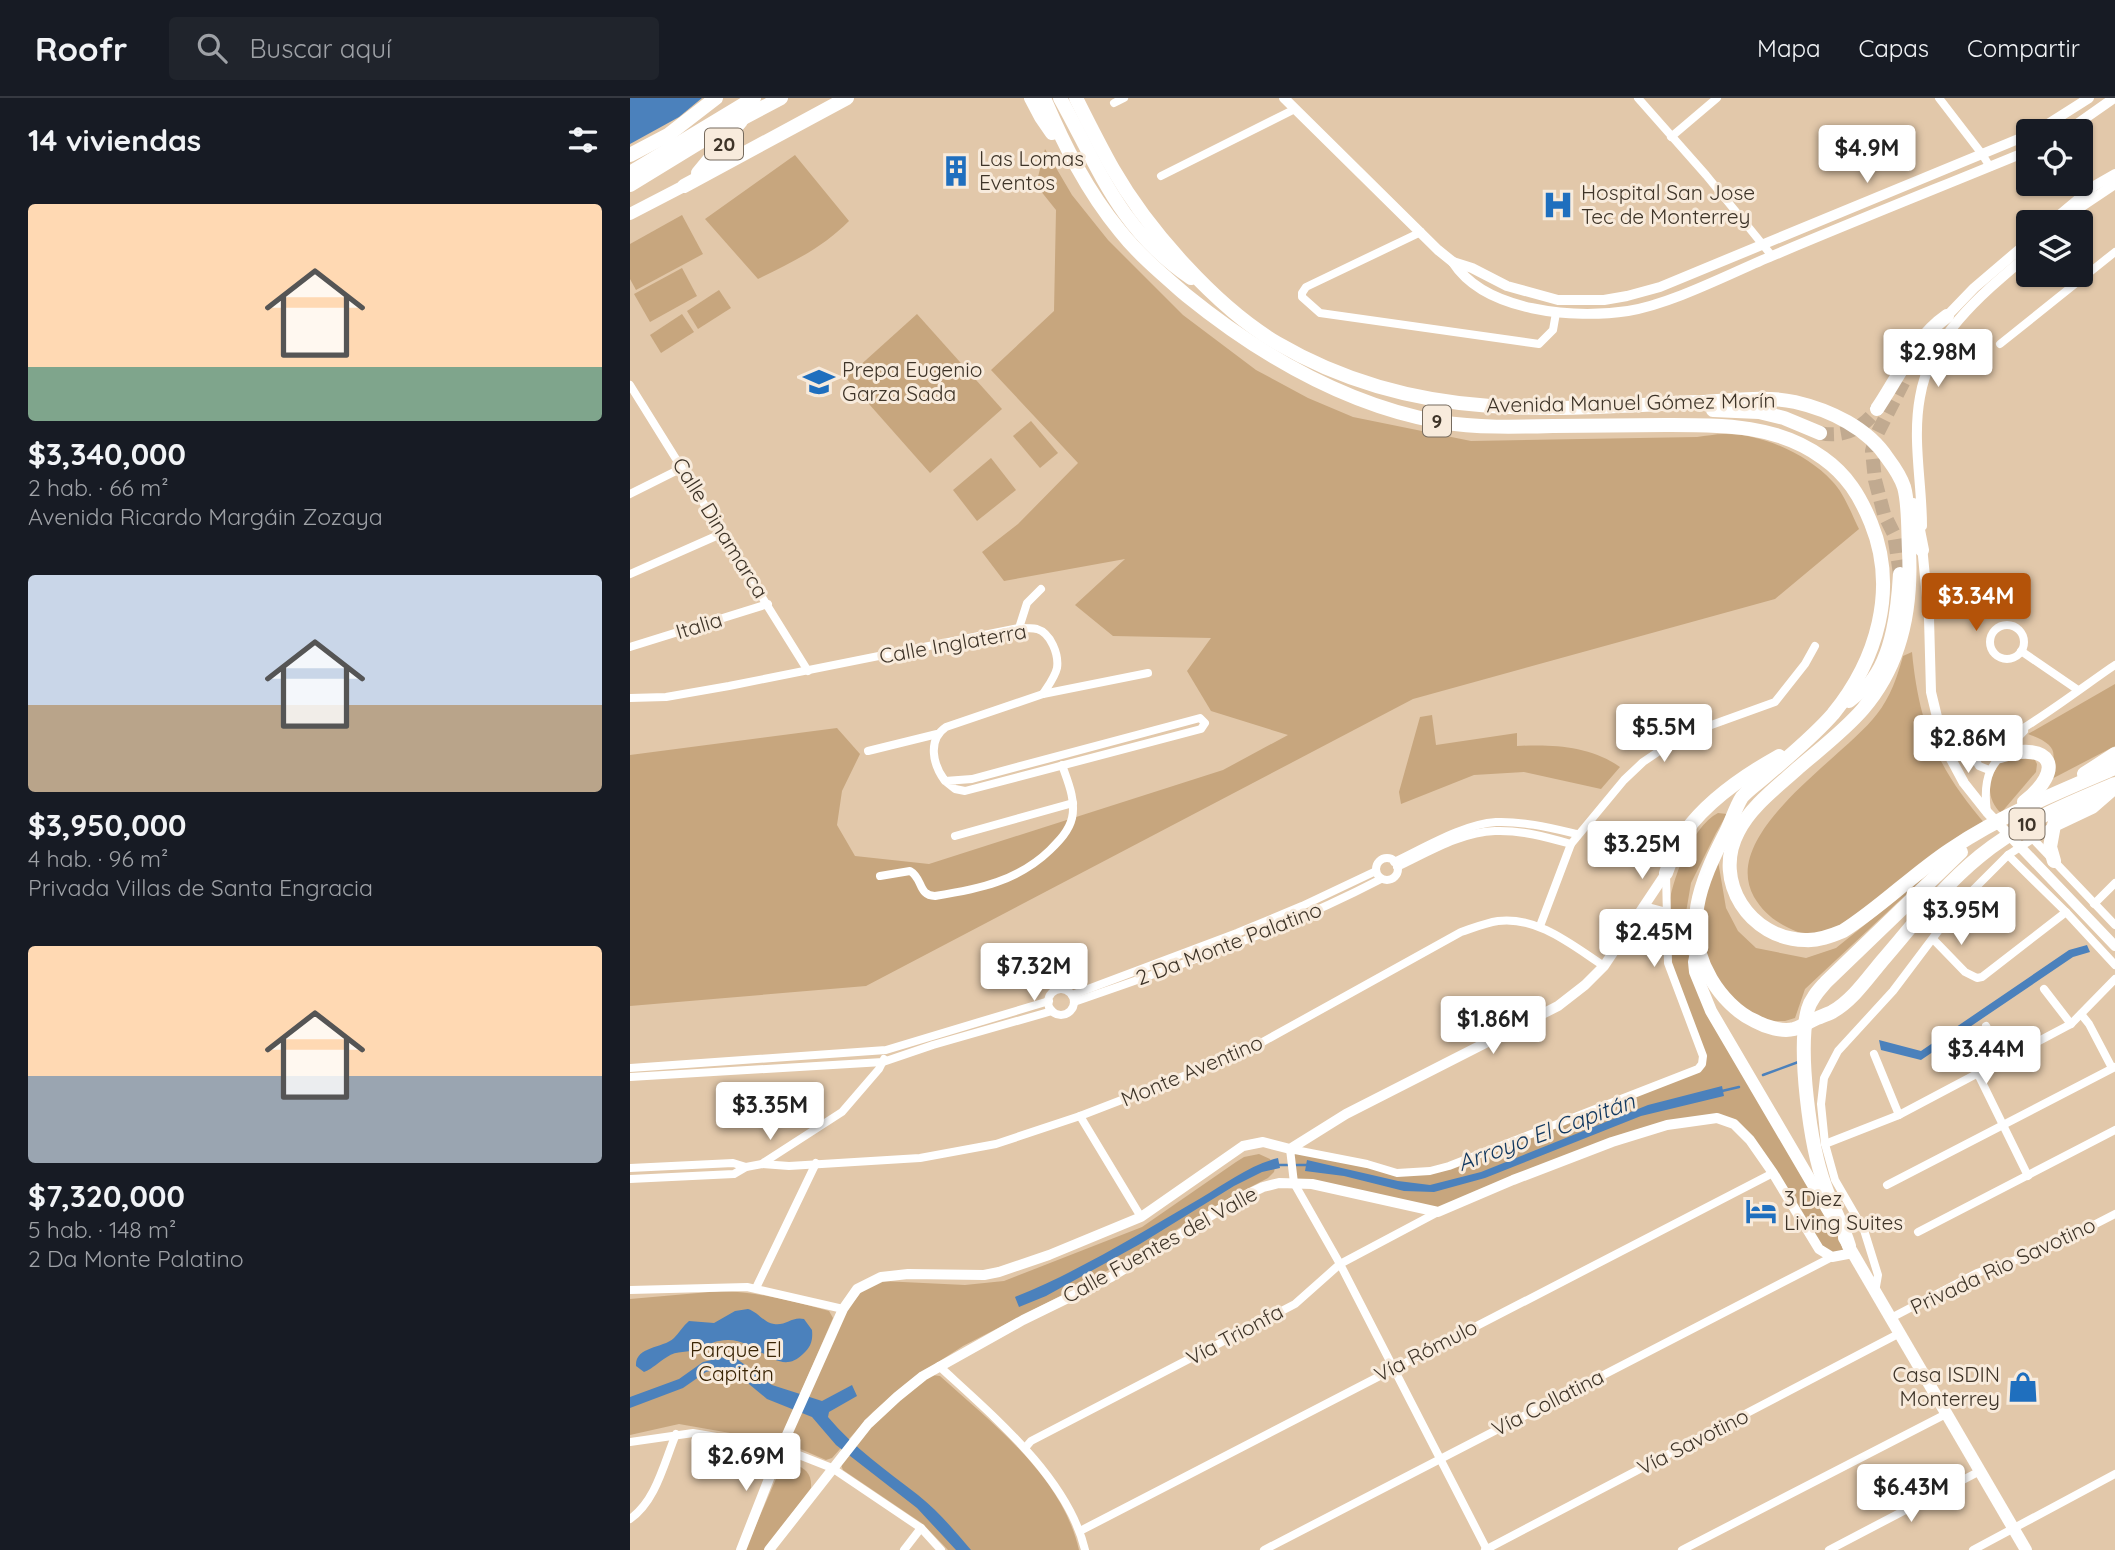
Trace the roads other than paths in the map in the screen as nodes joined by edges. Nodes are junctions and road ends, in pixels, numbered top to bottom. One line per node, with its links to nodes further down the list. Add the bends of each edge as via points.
1 (716, 98): 24 (highway, via 668,135)
2 (757, 98): 27 (highway); 32 (highway, 20, via 714,156)
3 (781, 98): 31 (highway)
4 (847, 98): 32 (highway)
5 (1031, 98): 22 (highway)
6 (1044, 98): 22 (highway, Avenida Manuel Gómez Morín / 9)
7 (1060, 98): 43 (highway, via 1125,217 1168,263)
8 (1076, 98): 43 (highway, Avenida Manuel Gómez Morín / 9, via 1133,199)
9 (1124, 98): 16 (street)
10 (1284, 98): 17 (street)
11 (1638, 98): 20 (street)
12 (1717, 98): 20 (street)
13 (1939, 98): 23 (street)
14 (2090, 98): 18 (street)
15 (2114, 98): 19 (street)
16 (1114, 103)
17 (1295, 109): 29 (street); 36 (street)
18 (2056, 119)
19 (2084, 119)
20 (1671, 137): 37 (street)
21 (2016, 140): 23 (street)
22 (1066, 151): 72 (highway, Avenida Manuel Gómez Morín / 9, via 1119,231 1168,279 1243,339 1353,397 1442,422 1489,426 1756,429 1797,441 1825,459 1849,481 1861,501 1876,536 1884,589 1870,654)
23 (1982, 154): 26 (street); 37 (street)
24 (630, 155)
25 (2016, 156): 26 (street)
26 (1990, 167): 40 (street)
27 (630, 173)
28 (2115, 174): 33 (street)
29 (1161, 176)
30 (2115, 184): 34 (street)
31 (630, 185)
32 (684, 186): 35 (main road, 20)
33 (2065, 210)
34 (2077, 210)
35 (630, 214)
36 (1421, 232): 41 (street); 44 (street, via 1306,287 1301,297 1320,313 1539,344 1553,330)
37 (1765, 245): 40 (street); 41 (street, via 1660,287 1582,301 1535,295)
38 (2016, 252): 45 (street)
39 (2115, 252): 46 (street)
40 (1772, 256): 44 (street, via 1631,310)
41 (1453, 261): 44 (street, via 1463,277 1480,288)
42 (2016, 265): 57 (street, via 1967,311 1933,355 1925,376 1917,437)
43 (1216, 295): 50 (highway, Avenida Manuel Gómez Morín / 9, via 1277,343 1352,378 1400,393 1494,407)
44 (1556, 313)
45 (1947, 316): 47 (highway); 51 (highway, via 1916,348)
46 (2000, 344)
47 (1905, 379)
48 (630, 385): 49 (street, Calle Dinamarca)
49 (634, 399): 53 (street, Calle Dinamarca)
50 (1641, 404): 52 (highway, via 1759,412); 54 (highway, Avenida Manuel Gómez Morín / 9, via 1764,398 1820,409 1857,428 1882,450)
51 (1877, 410)
52 (1820, 433)
53 (682, 468): 55 (street); 56 (street, Calle Dinamarca)
54 (1904, 488): 57 (highway, via 1912,503); 88 (highway, Avenida Manuel Gómez Morín / 9, via 1909,589 1902,638 1891,665 1861,712 1744,821 1731,847 1731,884 1742,908 1768,930 1792,939 1816,939 1854,924)
55 (630, 494)
56 (723, 533): 58 (street); 61 (street, Calle Dinamarca)
57 (1922, 550): 75 (street, via 1931,692)
58 (630, 574)
59 (1900, 574): 72 (highway, via 1893,629 1880,664 1870,682)
60 (1041, 589): 62 (street, via 1027,603)
61 (768, 604): 64 (street, Italia); 67 (street, Calle Dinamarca)
62 (1019, 628): 67 (street, Calle Inglaterra); 70 (street, Calle Inglaterra, via 1037,629 1052,641 1057,666)
63 (1815, 646): 90 (street, via 1774,702 1703,728 1657,752 1624,780)
64 (630, 647)
65 (2021, 652): 65 (street, via 2024,641 2016,627 2000,625 1989,638 1999,657 2009,659); 69 (street)
66 (2115, 665): 69 (street)
67 (808, 671): 71 (street, Calle Inglaterra, via 666,697)
68 (1148, 673): 70 (street)
69 (2078, 690): 73 (street)
70 (1043, 694): 74 (street)
71 (630, 698)
72 (1831, 716): 76 (highway, Avenida Manuel Gómez Morín / 9)
73 (2032, 723): 78 (street); 80 (street)
74 (937, 734): 77 (street); 84 (street, via 933,747 937,771)
75 (1941, 734): 78 (street, via 1956,751); 88 (street, via 1964,783)
76 (1805, 741): 98 (highway, via 1720,796 1684,833); 110 (highway, Avenida Manuel Gómez Morín / 9, via 1742,797 1701,891 1695,918)
77 (868, 751)
78 (1972, 754): 83 (street, via 1979,766)
79 (2115, 754): 86 (highway)
80 (2000, 757): 83 (street); 88 (highway, via 2031,750 2047,758 2049,766 2035,793)
81 (1062, 765): 84 (street, via 965,791); 84 (street, via 1201,729 1205,723 1200,718 972,779); 87 (street)
82 (2115, 768): 86 (highway, 10)
83 (1989, 770): 88 (street, via 1985,785)
84 (944, 781)
85 (2115, 786): 89 (highway, via 2092,807); 110 (highway, 10, via 2022,826 1993,846 1951,882 1848,999 1793,1030 1754,1021 1728,1002)
86 (2066, 788): 88 (highway, 10)
87 (1073, 803): 91 (street); 99 (street, via 1072,820 1058,842 1010,878 928,896 909,871)
88 (1995, 816): 109 (street); 150 (highway, via 1826,982 1808,1009 1804,1053 1813,1142)
89 (2054, 825): 92 (street); 95 (highway, via 2050,847)
90 (1577, 834): 93 (street); 96 (street, via 1495,822 1474,827)
91 (955, 836)
92 (2034, 840): 94 (street); 95 (street)
93 (1571, 844): 96 (street, via 1495,831 1473,834); 107 (street)
94 (2008, 855): 105 (street); 108 (street, via 1957,906)
95 (2054, 861): 102 (street)
96 (1396, 864): 97 (street, via 1382,859); 100 (street, via 1391,879)
97 (1376, 871): 100 (street); 115 (street, 2 Da Monte Palatino, via 1303,906)
98 (1667, 873): 103 (street); 104 (street)
99 (880, 876)
100 (1381, 879): 115 (street, 2 Da Monte Palatino, via 1239,943)
101 (2115, 883): 102 (street)
102 (2094, 904): 106 (street)
103 (1644, 906): 104 (street); 112 (street)
104 (1668, 912): 135 (street, via 1668,963 1703,1056 1698,1069 1430,1171 1398,1172)
105 (2066, 912): 108 (street, via 1982,977 1965,972); 111 (street)
106 (2115, 925)
107 (1541, 926): 112 (street, Monte Aventino); 130 (street, Monte Aventino, via 1512,920 1461,932 1259,1044)
108 (1933, 939): 133 (street, via 1830,1063 1822,1096)
109 (2115, 946)
110 (1697, 948): 150 (main road, Avenida Manuel Gómez Morín / 9, via 1695,972 1711,1011)
111 (2115, 965)
112 (1604, 966): 135 (street, via 1558,1006 1346,1114)
113 (2115, 979): 118 (street)
114 (2043, 989): 119 (street)
115 (1073, 998): 116 (street, via 1066,990 1058,990); 117 (street, via 1072,1009 1065,1014)
116 (1049, 1001): 117 (street); 121 (street)
117 (1052, 1011): 124 (street)
118 (2081, 1014): 119 (street); 125 (street)
119 (2071, 1024): 123 (street)
120 (1986, 1026): 123 (street)
121 (886, 1050): 124 (street); 126 (street)
122 (1874, 1054): 129 (street)
123 (2005, 1060): 127 (street)
124 (883, 1062): 128 (street); 134 (street, via 842,1112)
125 (2114, 1067): 131 (street)
126 (630, 1068)
127 (1978, 1074): 129 (street); 131 (street)
128 (630, 1077)
129 (1899, 1115): 133 (street)
130 (1080, 1116): 136 (street, Monte Aventino, via 996,1144 952,1153); 148 (street)
131 (2004, 1125): 142 (street); 145 (street)
132 (2115, 1130): 142 (street)
133 (1825, 1144): 155 (street, via 1835,1180 1864,1230 1878,1275)
134 (793, 1145): 137 (street); 138 (street, via 787,1155)
135 (1290, 1149): 144 (street); 148 (street, via 1263,1142 1243,1146)
136 (816, 1163): 138 (street, Monte Aventino); 153 (street)
137 (762, 1164): 138 (street, Monte Aventino); 139 (street, Monte Aventino)
138 (789, 1166)
139 (746, 1167): 140 (street, Monte Aventino, via 733,1163); 143 (street, Monte Aventino, via 734,1174)
140 (630, 1168)
141 (1773, 1172): 146 (street, via 1734,1124 1708,1119 1667,1125 1612,1142); 151 (street, via 1819,1249); 160 (street, Vía Rómulo)
142 (2028, 1176): 149 (street)
143 (630, 1178)
144 (1294, 1183): 146 (street, Calle Fuentes del Valle); 152 (street); 159 (street, Calle Fuentes del Valle, via 1279,1182 1234,1201 1111,1277)
145 (1887, 1185)
146 (1438, 1212): 152 (street, Vía Trionfa)
147 (2115, 1214): 157 (street, Privada Rio Savotino, via 2045,1250 1977,1273)
148 (1141, 1217): 156 (street, via 999,1272 891,1275 870,1280)
149 (1918, 1232)
150 (1851, 1250): 151 (street); 155 (main road, Avenida Manuel Gómez Morín / 9)
151 (1832, 1257): 166 (street, Vía Collatina)
152 (1340, 1264): 160 (street); 165 (street, Vía Trionfa, via 1295,1304)
153 (756, 1288): 154 (street); 156 (street)
154 (630, 1290)
155 (1875, 1292): 157 (main road, Avenida Manuel Gómez Morín / 9)
156 (842, 1309): 164 (street)
157 (1891, 1318): 158 (main road, Avenida Manuel Gómez Morín / 9)
158 (1900, 1334): 161 (main road, Avenida Manuel Gómez Morín / 9); 180 (street, Vía Savotino)
159 (939, 1366): 165 (street); 167 (street, Calle Fuentes del Valle, via 881,1410)
160 (1392, 1368): 166 (street); 173 (street, Vía Rómulo)
161 (1946, 1414): 168 (main road, Avenida Manuel Gómez Morín / 9); 181 (street)
162 (676, 1434): 163 (street); 164 (street); 170 (street, via 650,1498)
163 (630, 1442)
164 (781, 1448): 167 (street); 174 (street)
165 (1025, 1448): 173 (street, via 1048,1475)
166 (1439, 1459): 179 (street, Vía Collatina); 180 (street)
167 (832, 1468): 171 (street); 175 (street, Calle Fuentes del Valle)
168 (1980, 1471): 172 (main road, Avenida Manuel Gómez Morín / 9); 182 (street)
169 (2115, 1474): 172 (street)
170 (630, 1519)
171 (920, 1528): 176 (street); 177 (street)
172 (2014, 1529): 183 (street); 184 (main road, Avenida Manuel Gómez Morín / 9)
173 (1080, 1531): 178 (street)
174 (741, 1550)
175 (769, 1550)
176 (904, 1550)
177 (941, 1550)
178 (1085, 1550)
179 (1264, 1550)
180 (1486, 1550)
181 (1682, 1550)
182 (1829, 1550)
183 (1973, 1550)
184 (2026, 1550)

